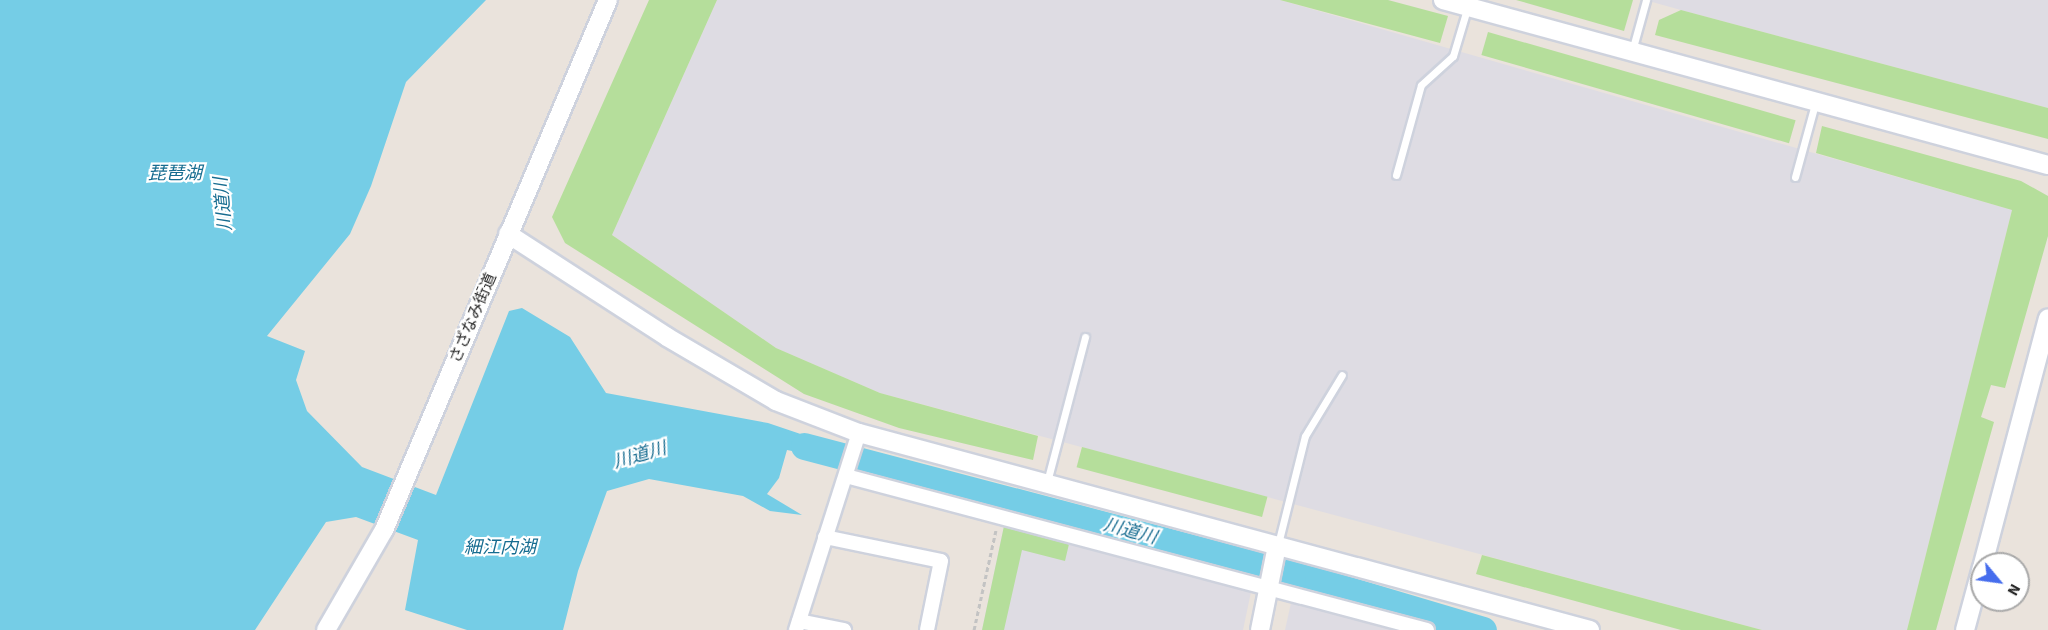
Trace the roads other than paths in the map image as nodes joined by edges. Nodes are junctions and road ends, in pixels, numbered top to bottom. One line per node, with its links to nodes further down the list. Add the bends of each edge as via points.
1 (608, 0): 10 (street, さざなみ街道)
2 (1443, 0): 4 (street)
3 (1646, 0): 5 (lane)
4 (1467, 6): 5 (street); 8 (lane, via 1453,56 1421,85)
5 (1632, 51): 6 (street)
6 (1815, 101): 7 (street); 9 (lane)
7 (2048, 165)
8 (1396, 175)
9 (1795, 177)
10 (508, 234): 14 (street, via 667,337 776,401); 23 (street, さざなみ街道, via 384,530)
11 (2048, 318): 19 (street)
12 (1085, 337): 16 (lane)
13 (1342, 375): 18 (lane, via 1305,436)
14 (857, 439): 15 (street); 16 (street)
15 (847, 473): 17 (street); 20 (street, via 999,517)
16 (1046, 484): 18 (street)
17 (825, 537): 22 (street); 25 (street, via 941,561)
18 (1277, 552): 20 (street); 28 (street)
19 (1985, 552)
20 (1270, 586): 26 (street); 27 (street)
21 (1970, 611): 29 (street)
22 (797, 626): 24 (street)
23 (326, 630)
24 (844, 630)
25 (927, 630)
26 (1260, 630)
27 (1427, 630)
28 (1590, 630)
29 (1965, 630)

